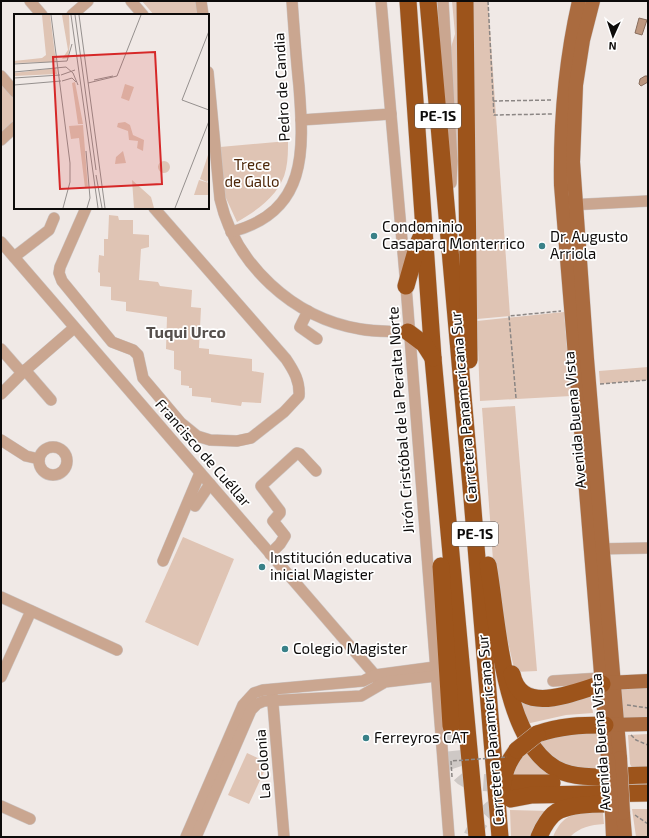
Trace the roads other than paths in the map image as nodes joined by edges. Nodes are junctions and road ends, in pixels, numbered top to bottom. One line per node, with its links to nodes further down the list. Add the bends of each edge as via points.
1 (30, 1): 15 (street)
2 (88, 1): 16 (street)
3 (132, 1): 17 (street)
4 (201, 1): 18 (street)
5 (292, 1): 6 (street); 24 (street, Pedro de Candia)
6 (298, 1)
7 (381, 1): 23 (street, Jirón Cristóbal de la Peralta Norte)
8 (397, 1): 20 (highway, via 401,35)
9 (408, 1): 20 (highway, Carretera Panamericana Sur / PE-1S)
10 (428, 1): 33 (highway, Carretera Panamericana Sur / PE-1S)
11 (443, 1): 33 (street, via 452,161)
12 (465, 1): 52 (highway, via 470,320)
13 (579, 1): 29 (main road, Avenida Buena Vista, via 570,40 562,114)
14 (593, 1): 29 (main road, Avenida Buena Vista, via 583,40 575,92)
15 (41, 14)
16 (73, 14)
17 (142, 14)
18 (203, 14)
19 (1, 76): 22 (street)
20 (414, 79): 35 (highway, Carretera Panamericana Sur / PE-1S)
21 (209, 87): 27 (street)
22 (14, 91)
23 (391, 114): 24 (street); 38 (street, Jirón Cristóbal de la Peralta Norte)
24 (301, 120): 34 (street, Pedro de Candia, via 300,164 295,180 273,212 257,222)
25 (14, 128): 26 (street)
26 (1, 140)
27 (212, 159): 34 (street, via 224,216)
28 (648, 201): 29 (street)
29 (569, 205): 46 (main road, Avenida Buena Vista)
30 (86, 209): 43 (street, via 59,273 62,281 82,306 112,342)
31 (155, 209): 43 (street, via 286,359 300,386 299,396 284,412 251,438 237,441 210,440 197,436 180,423 143,378 138,355 133,350)
32 (54, 218): 37 (street, via 49,230)
33 (448, 231): 52 (highway, Carretera Panamericana Sur / PE-1S)
34 (231, 232): 39 (street, via 251,262 279,293)
35 (424, 232): 38 (highway); 45 (highway, Carretera Panamericana Sur / PE-1S)
36 (1, 242): 37 (street, Francisco de Cuéllar)
37 (14, 257): 40 (street, Francisco de Cuéllar)
38 (406, 286): 41 (street, Jirón Cristóbal de la Peralta Norte)
39 (308, 311): 41 (street, via 360,329); 42 (street, via 300,326)
40 (74, 328): 47 (street, Francisco de Cuéllar); 48 (street)
41 (408, 332): 45 (highway, via 424,344); 68 (street, Jirón Cristóbal de la Peralta Norte)
42 (317, 339)
43 (119, 346): 47 (street)
44 (1, 349): 48 (street)
45 (433, 358): 57 (highway, Carretera Panamericana Sur / PE-1S)
46 (581, 359): 61 (main road, Avenida Buena Vista); 61 (main road, Avenida Buena Vista, via 590,385)
47 (103, 361): 55 (street, Francisco de Cuéllar)
48 (23, 372): 49 (street); 50 (street)
49 (1, 394)
50 (52, 400)
51 (1, 440): 53 (street, via 26,456)
52 (467, 440): 58 (highway, Carretera Panamericana Sur / PE-1S)
53 (39, 459)
54 (316, 471): 62 (street, via 296,453 261,486 280,511 273,521 285,536)
55 (200, 473): 56 (street, Francisco de Cuéllar); 63 (street)
56 (210, 484): 59 (street); 62 (street, Francisco de Cuéllar)
57 (446, 493): 76 (highway, via 439,511); 89 (highway, Carretera Panamericana Sur / PE-1S)
58 (472, 498): 64 (highway); 90 (highway, Carretera Panamericana Sur / PE-1S)
59 (196, 506)
60 (648, 548): 61 (street)
61 (597, 549): 72 (main road, Avenida Buena Vista)
62 (270, 554): 70 (street, Francisco de Cuéllar)
63 (163, 561)
64 (488, 566): 72 (highway, via 512,677 518,690 534,698 547,699); 78 (highway, via 507,683 519,720 534,747 550,765 567,773 596,776)
65 (1, 597): 66 (street)
66 (31, 611): 67 (street); 69 (street)
67 (117, 650)
68 (436, 672): 70 (street); 88 (street, Jirón Cristóbal de la Peralta Norte)
69 (2, 675)
70 (377, 680): 74 (street)
71 (553, 681): 72 (street)
72 (606, 681): 73 (main road); 77 (main road, Avenida Buena Vista)
73 (648, 681)
74 (273, 694): 85 (street, via 254,693 243,705); 86 (street, via 251,710); 87 (street, La Colonia)
75 (648, 724): 77 (main road)
76 (451, 726)
77 (617, 727): 83 (main road, Avenida Buena Vista, bridge, via 614,758); 90 (highway, bridge, via 576,725 555,728 537,734 512,754 505,770 499,804)
78 (648, 774)
79 (648, 783): 80 (highway, via 511,791 532,795)
80 (648, 793)
81 (648, 804): 91 (highway, via 596,804 558,811 543,827)
82 (1, 806): 84 (street)
83 (623, 814): 92 (main road, Avenida Buena Vista); 93 (main road, Avenida Buena Vista)
84 (30, 819)
85 (186, 837)
86 (196, 837)
87 (284, 837)
88 (449, 837)
89 (477, 837)
90 (500, 837)
91 (538, 837)
92 (613, 837)
93 (625, 837)

